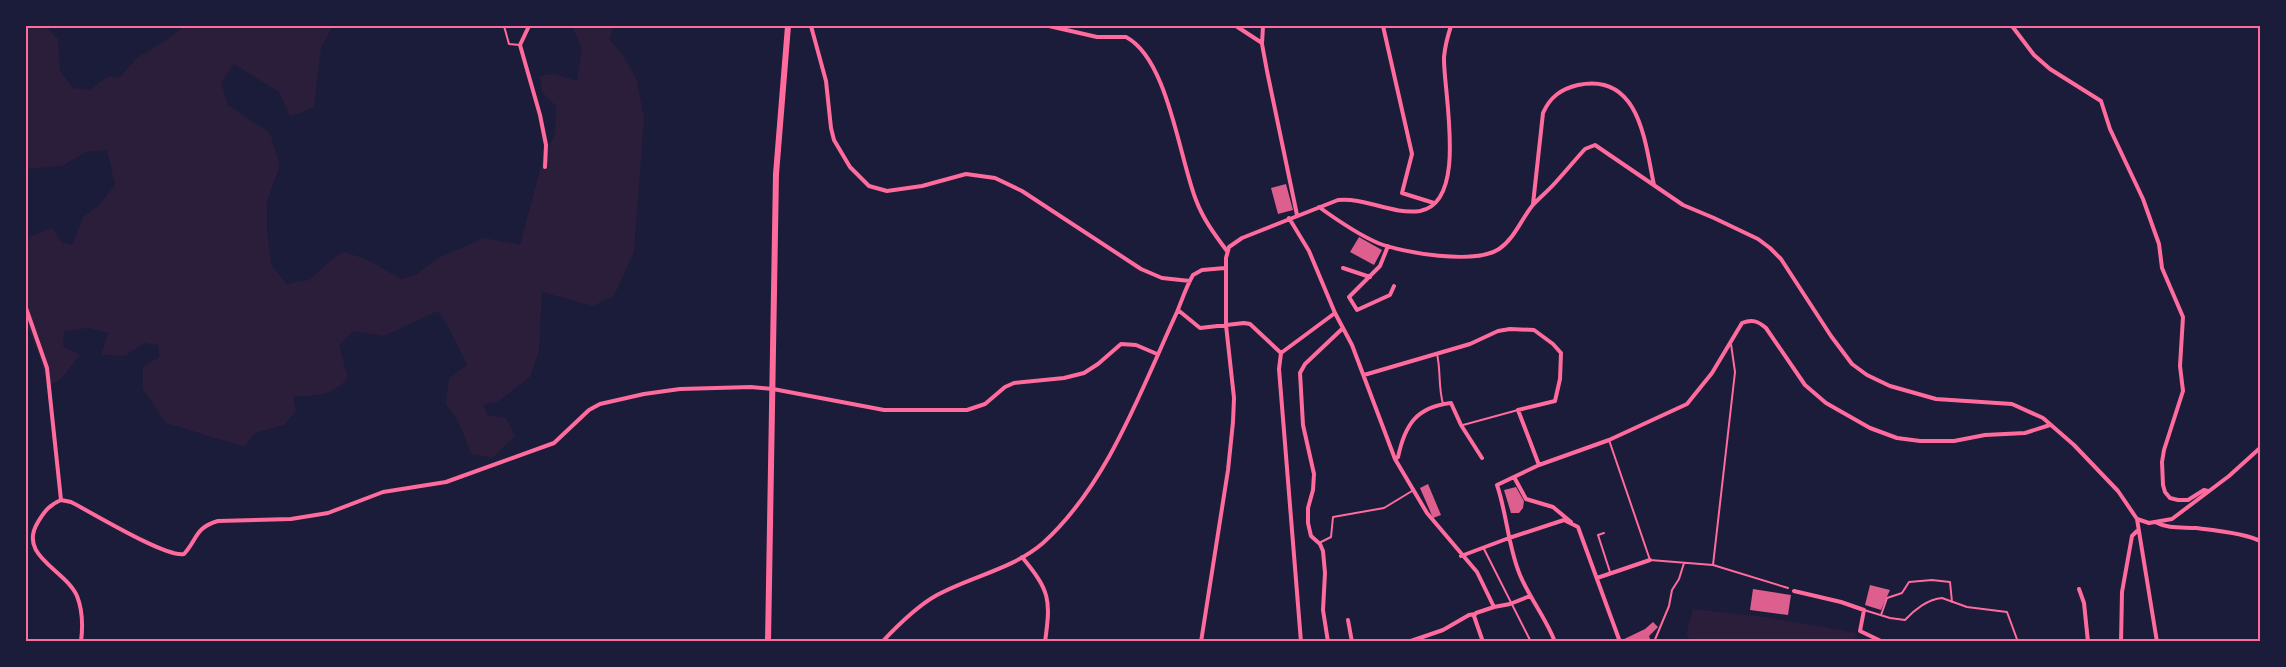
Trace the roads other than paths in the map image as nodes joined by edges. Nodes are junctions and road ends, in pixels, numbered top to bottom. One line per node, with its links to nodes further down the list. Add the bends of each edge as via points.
1 (504, 26): 12 (lane, via 509,44)
2 (529, 26): 12 (street)
3 (788, 26): 37 (main road, via 777,156)
4 (811, 26): 25 (street, via 828,86 834,140 850,167 869,186 887,191 958,176 991,177 1022,191 1141,269 1162,278)
5 (1049, 26): 21 (street, via 1097,37 1126,37 1140,49 1162,86 1197,204)
6 (1236, 26): 11 (street)
7 (1263, 26): 11 (street)
8 (1383, 26): 15 (street, via 1412,154 1402,193)
9 (1451, 26): 15 (street, via 1444,57 1448,173 1444,189)
10 (2012, 26): 49 (street, via 2049,69 2100,101 2143,199 2159,244 2162,268 2183,317 2183,391 2162,462 2165,492 2170,498 2188,500)
11 (1263, 44): 18 (street)
12 (520, 45): 13 (street, via 540,115 546,145)
13 (545, 167)
14 (1655, 186): 16 (street, via 1595,145 1585,149); 16 (street, via 1632,104 1604,85 1587,84 1557,94 1543,113); 40 (street, via 1683,205 1770,248 1852,364 1868,375 1890,386 1936,399 2012,404)
15 (1434, 203): 17 (street, via 1417,211 1344,200)
16 (1533, 204): 20 (street, via 1508,241 1485,256 1469,258)
17 (1319, 207): 18 (street); 20 (street)
18 (1297, 215): 19 (street)
19 (1289, 218): 21 (street, via 1238,240); 29 (street, via 1309,251)
20 (1388, 246): 24 (street)
21 (1227, 251): 22 (street)
22 (1225, 268): 25 (street, via 1198,271); 30 (street)
23 (1343, 268): 24 (street)
24 (1371, 277): 26 (street, via 1349,297 1357,310 1390,295)
25 (1190, 281): 28 (street)
26 (1394, 286)
27 (26, 308): 50 (street, via 47,368)
28 (1178, 310): 30 (street, via 1200,328); 35 (street)
29 (1335, 313): 31 (street); 33 (street)
30 (1226, 326): 33 (street, via 1250,324); 83 (street, via 1234,398 1230,462)
31 (1342, 328): 36 (street); 58 (street, via 1300,373 1314,479 1308,523 1311,536)
32 (1731, 344): 40 (street, via 1742,323 1759,322 1805,385 1826,404 1898,438 1954,441 2025,433); 42 (street, via 1713,374 1687,404); 64 (lane, via 1736,372)
33 (1281, 353): 84 (street, via 1279,388)
34 (1437, 353): 36 (street); 38 (lane); 39 (street, via 1504,330 1539,332 1561,353 1557,399)
35 (1157, 354): 37 (street, via 1136,345 1121,344 1084,373 1014,383 985,404 967,410 884,410); 61 (street, via 1095,481 1058,528)
36 (1364, 375): 45 (street)
37 (773, 389): 50 (street, via 680,389 600,404 546,447 446,482 375,495 328,513 291,519 218,521 195,535 184,554 179,555); 80 (main road)
38 (1443, 404): 41 (street, via 1451,403); 45 (street, via 1412,421)
39 (1518, 410): 41 (lane); 46 (street)
40 (2051, 424): 51 (street, via 2118,491)
41 (1461, 425): 44 (street)
42 (1610, 440): 46 (street); 62 (lane)
43 (2260, 448): 49 (street)
44 (1482, 458)
45 (1395, 459): 48 (street)
46 (1539, 465): 47 (street)
47 (1514, 477): 53 (street, via 1526,499 1553,507); 56 (street, via 1497,485)
48 (1412, 491): 58 (lane, via 1383,508 1333,517 1331,537); 60 (street)
49 (2209, 491): 52 (street, via 2172,519)
50 (61, 500): 79 (street, via 45,510 32,538 37,552 77,596 83,627)
51 (2137, 519): 52 (street); 54 (street)
52 (2154, 522): 57 (street, via 2163,527 2197,528)
53 (1578, 527): 56 (street, via 1564,520); 66 (street)
54 (2137, 531): 96 (street, via 2122,592); 97 (street)
55 (1605, 534): 65 (lane, via 1598,535)
56 (1509, 538): 59 (street); 70 (street)
57 (2260, 541)
58 (1319, 543): 85 (street, via 1325,570 1323,610)
59 (1483, 547): 60 (street); 72 (lane)
60 (1461, 556): 73 (street, via 1477,572)
61 (1022, 557): 81 (street, via 935,596); 82 (street, via 1047,594)
62 (1650, 560): 63 (lane); 65 (street)
63 (1684, 562): 64 (lane); 92 (lane)
64 (1713, 565): 67 (lane)
65 (1610, 574): 66 (street)
66 (1597, 578): 91 (street)
67 (1788, 588)
68 (2079, 589): 95 (street)
69 (1794, 591): 74 (street)
70 (1530, 596): 72 (street); 78 (street)
71 (1952, 602): 76 (lane, via 1932,600 1905,620); 76 (lane, via 1950,582 1909,582 1902,593 1887,598); 94 (lane, via 1967,608 2007,612)
72 (1510, 604): 73 (street); 89 (lane)
73 (1494, 607): 75 (street)
74 (1864, 610): 76 (lane); 93 (street, via 1860,631)
75 (1475, 614): 87 (street); 88 (street)
76 (1881, 615)
77 (1348, 620): 86 (street)
78 (1555, 640): 90 (lane)
79 (81, 642)
80 (768, 642)
81 (882, 642)
82 (1045, 642)
83 (1201, 642)
84 (1301, 642)
85 (1328, 642)
86 (1352, 642)
87 (1408, 642)
88 (1483, 642)
89 (1531, 642)
90 (1546, 642)
91 (1620, 642)
92 (1654, 642)
93 (1883, 642)
94 (2018, 642)
95 (2088, 642)
96 (2121, 642)
97 (2157, 642)

